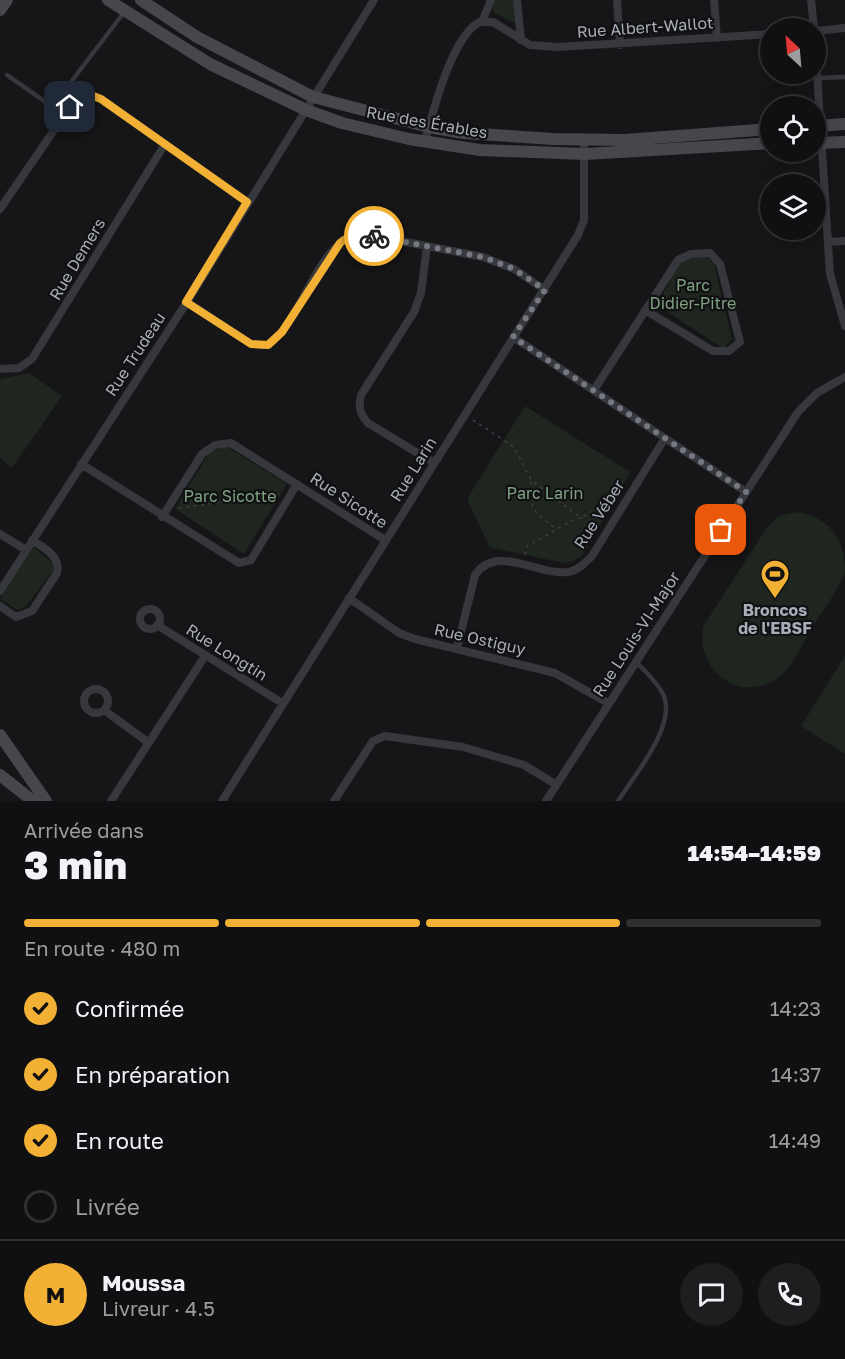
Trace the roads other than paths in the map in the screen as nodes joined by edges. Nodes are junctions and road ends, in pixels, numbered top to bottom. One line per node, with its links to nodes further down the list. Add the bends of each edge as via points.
1 (6, 0): 10 (street)
2 (108, 0): 11 (street, Rue des Érables)
3 (141, 0): 23 (street, Rue des Érables, via 197,37)
4 (374, 0): 23 (street, Rue Trudeau)
5 (491, 0): 13 (street)
6 (517, 0): 18 (street)
7 (616, 0): 19 (street)
8 (714, 0): 17 (street)
9 (811, 0): 12 (street)
10 (0, 10)
11 (125, 11): 20 (lane, via 58,99 47,102); 24 (street, Rue des Érables, via 210,64)
12 (813, 18)
13 (482, 22): 18 (street, Rue Albert-Wallot, via 493,22); 27 (street, via 471,30 448,66)
14 (845, 28): 15 (street)
15 (826, 29)
16 (760, 35): 17 (street, Rue Albert-Wallot)
17 (717, 38): 19 (street, Rue Albert-Wallot)
18 (521, 40): 19 (street, Rue Albert-Wallot, via 530,45 558,47)
19 (620, 45)
20 (7, 75)
21 (845, 77): 22 (lane)
22 (826, 78)
23 (313, 97): 24 (street, Rue Trudeau); 27 (street, Rue des Érables)
24 (306, 110): 30 (street, Rue des Érables, via 342,123); 37 (street, Rue Trudeau)
25 (845, 124): 26 (street)
26 (826, 125)
27 (429, 127): 29 (street, Rue des Érables, via 514,138); 30 (street)
28 (760, 130): 29 (street, Rue des Érables)
29 (584, 140): 35 (street, Rue Larin)
30 (425, 141): 35 (street, Rue des Érables, via 480,150)
31 (845, 142): 32 (street)
32 (826, 143)
33 (165, 144): 37 (street); 38 (street, via 88,94 70,107); 47 (street, Rue Demers, via 32,359 19,368)
34 (760, 144): 35 (street, Rue des Érables)
35 (585, 154): 42 (street, Rue Larin, via 584,220)
36 (821, 162): 40 (street)
37 (247, 202): 43 (street, Rue Trudeau)
38 (0, 209)
39 (845, 241): 40 (street)
40 (828, 242): 45 (street, via 830,274)
41 (428, 246): 42 (street, via 499,262); 43 (street, via 360,233 349,236 331,252 282,332 268,345 251,344); 51 (street, via 414,312 358,405 368,423)
42 (545, 290): 46 (street, Rue Larin)
43 (186, 302): 52 (street, Rue Trudeau)
44 (645, 310): 44 (street, via 713,351 729,351 740,342 720,264 710,253 691,254 678,260); 49 (street)
45 (845, 326)
46 (513, 337): 49 (street); 51 (street, Rue Larin)
47 (0, 369)
48 (845, 377): 54 (street, Rue Louis-VI-Major, via 817,393 798,412)
49 (594, 390): 50 (street)
50 (665, 438): 54 (street); 64 (street, Rue Véber, via 582,566 570,572 493,560 480,567)
51 (434, 463): 58 (street, Rue Larin)
52 (81, 464): 55 (street, Rue Sicotte); 57 (street, Rue Trudeau)
53 (297, 484): 55 (street, Rue Sicotte, via 238,447 223,443 202,454); 55 (street, Rue Sicotte, via 251,560 243,563 229,559); 58 (street, Rue Sicotte)
54 (746, 492): 66 (street, Rue Louis-VI-Major)
55 (162, 517)
56 (0, 534): 59 (street)
57 (32, 540): 59 (street, Rue Trudeau); 62 (street, via 53,555 57,573 26,615 16,616)
58 (385, 540): 61 (street, Rue Larin)
59 (26, 550): 60 (street, Rue Trudeau)
60 (0, 591)
61 (349, 598): 64 (street, Rue Ostiguy, via 399,633); 67 (street, Rue Larin)
62 (0, 606)
63 (156, 625): 65 (street, Rue Longtin)
64 (457, 648): 68 (street, Rue Ostiguy, via 555,673)
65 (205, 656): 67 (street, Rue Longtin); 71 (street)
66 (635, 662): 68 (street, Rue Louis-VI-Major); 80 (lane, via 664,696 666,711 662,732)
67 (282, 703): 77 (street, Rue Larin)
68 (608, 703): 73 (street, Rue Louis-VI-Major)
69 (104, 710): 71 (street)
70 (0, 735): 75 (street)
71 (149, 743): 76 (street)
72 (0, 775): 74 (street)
73 (555, 784): 78 (street, via 524,765 463,747 385,736 373,741); 79 (street, Rue Louis-VI-Major)
74 (33, 801)
75 (46, 801)
76 (111, 801)
77 (222, 801)
78 (334, 801)
79 (546, 801)
80 (618, 801)

